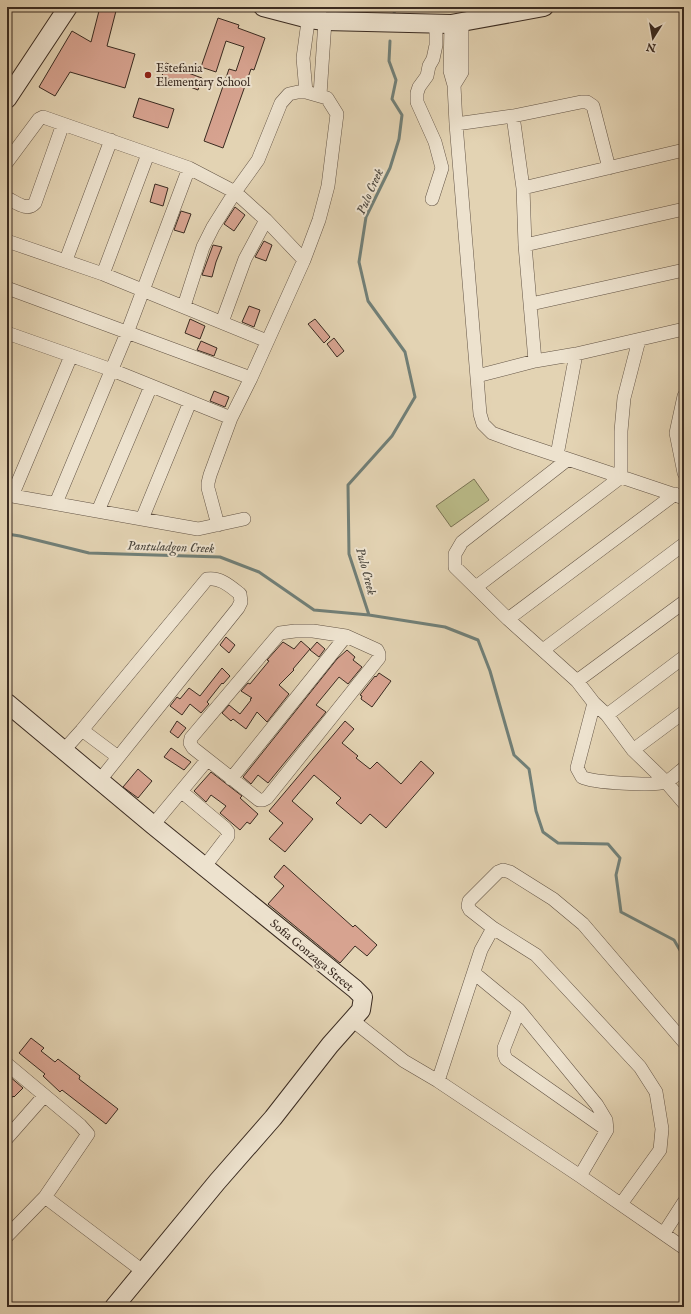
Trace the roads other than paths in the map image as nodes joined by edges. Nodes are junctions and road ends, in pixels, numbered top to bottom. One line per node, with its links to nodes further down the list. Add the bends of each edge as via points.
1 (68, 7): 8 (street)
2 (263, 7): 4 (street)
3 (544, 7): 5 (street)
4 (315, 16): 5 (street); 6 (street, via 303,58); 7 (street)
5 (450, 24): 11 (street, via 450,71 454,85); 21 (street, via 436,45 427,76 417,93 417,102 435,142 442,168)
6 (306, 92): 7 (street); 19 (street, via 289,94 281,103 258,160)
7 (320, 95): 27 (street, via 327,98 337,114 328,186)
8 (7, 99)
9 (513, 116): 11 (street); 17 (street, via 587,102 593,106); 18 (street)
10 (64, 124): 12 (street); 15 (street, via 43,117 39,119); 20 (street, via 35,203 26,207)
11 (456, 124): 44 (street)
12 (111, 140): 14 (street); 26 (street)
13 (684, 150): 17 (street)
14 (148, 154): 16 (street); 29 (street)
15 (7, 162)
16 (189, 168): 19 (street); 31 (street)
17 (609, 168): 18 (street)
18 (523, 188): 25 (street)
19 (235, 192): 23 (street); 33 (street, via 203,247)
20 (7, 198)
21 (432, 199)
22 (684, 209): 25 (street)
23 (266, 220): 27 (street); 34 (street, via 245,259)
24 (7, 241): 26 (street)
25 (525, 245): 32 (street)
26 (66, 260): 29 (street)
27 (304, 260): 39 (street)
28 (684, 270): 32 (street)
29 (103, 274): 31 (street)
30 (7, 288): 36 (street)
31 (144, 290): 33 (street); 36 (street)
32 (531, 304): 42 (street)
33 (184, 306): 34 (street)
34 (222, 322): 39 (street)
35 (684, 329): 38 (street)
36 (127, 332): 43 (street); 45 (street)
37 (7, 333): 41 (street)
38 (639, 340): 40 (street); 52 (street, via 624,398)
39 (267, 341): 45 (street)
40 (576, 354): 42 (street); 50 (street)
41 (71, 356): 43 (street); 53 (street)
42 (535, 361): 44 (street)
43 (112, 370): 46 (street); 55 (street)
44 (478, 376): 50 (street, via 480,414 483,424 492,433)
45 (251, 378): 49 (street)
46 (151, 386): 48 (street); 56 (street)
47 (684, 396): 51 (street, via 676,433)
48 (190, 402): 49 (street); 57 (street)
49 (231, 418): 59 (street, via 208,483)
50 (562, 457): 52 (street); 61 (street, via 462,542 455,554 455,567)
51 (684, 473)
52 (621, 477): 54 (street); 61 (street)
53 (9, 496): 55 (street)
54 (679, 496): 63 (street)
55 (56, 503): 56 (street)
56 (98, 511): 57 (street)
57 (142, 519): 59 (street, via 198,529)
58 (244, 519): 59 (street)
59 (218, 525)
60 (684, 544): 65 (street)
61 (476, 587): 63 (street)
62 (684, 602): 67 (street)
63 (508, 619): 65 (street)
64 (346, 636): 76 (street, via 312,631 280,633 191,738 193,748); 78 (street); 78 (street, via 377,650 379,658 267,798 259,800)
65 (543, 650): 67 (street)
66 (684, 657): 71 (street)
67 (577, 681): 68 (street)
68 (594, 702): 71 (street); 80 (street, via 577,768 582,777 636,784)
69 (7, 703): 73 (street, Sofia Gonzaga Street)
70 (684, 712): 74 (street)
71 (607, 715): 74 (street)
72 (82, 730): 73 (street); 75 (street); 75 (street, via 207,579 215,578 240,594 241,602 238,608)
73 (64, 750): 79 (street, Sofia Gonzaga Street)
74 (633, 750): 80 (street)
75 (118, 757): 79 (street)
76 (207, 760): 78 (street); 81 (street)
77 (684, 768): 80 (street)
78 (231, 779)
79 (100, 780): 83 (street, Sofia Gonzaga Street)
80 (666, 782): 82 (street)
81 (182, 792): 83 (street); 84 (street, via 228,832 228,836)
82 (684, 803)
83 (153, 825): 84 (street, Sofia Gonzaga Street)
84 (205, 866): 88 (street, Sofia Gonzaga Street, via 355,989 363,998 361,1010)
85 (493, 928): 86 (street, via 481,950); 89 (street, via 468,906 469,901 503,870 552,899 583,924); 98 (street, via 536,955 640,1067 656,1092 662,1129 660,1150)
86 (474, 973): 87 (street); 91 (street)
87 (519, 1010): 93 (street, via 597,1105 606,1120); 93 (street, via 504,1048 506,1059)
88 (352, 1020): 91 (street, via 404,1062); 102 (street, Sofia Gonzaga Street)
89 (684, 1042)
90 (7, 1064): 92 (street)
91 (438, 1081): 95 (street)
92 (44, 1096): 94 (street); 96 (street, via 88,1134)
93 (607, 1130): 95 (street)
94 (7, 1138)
95 (580, 1176): 98 (street)
96 (45, 1197): 100 (street); 102 (street)
97 (684, 1202): 99 (street)
98 (621, 1204): 99 (street)
99 (664, 1233): 101 (street)
100 (7, 1236)
101 (684, 1248)
102 (144, 1272): 103 (street, Sofia Gonzaga Street)
103 (114, 1307)

